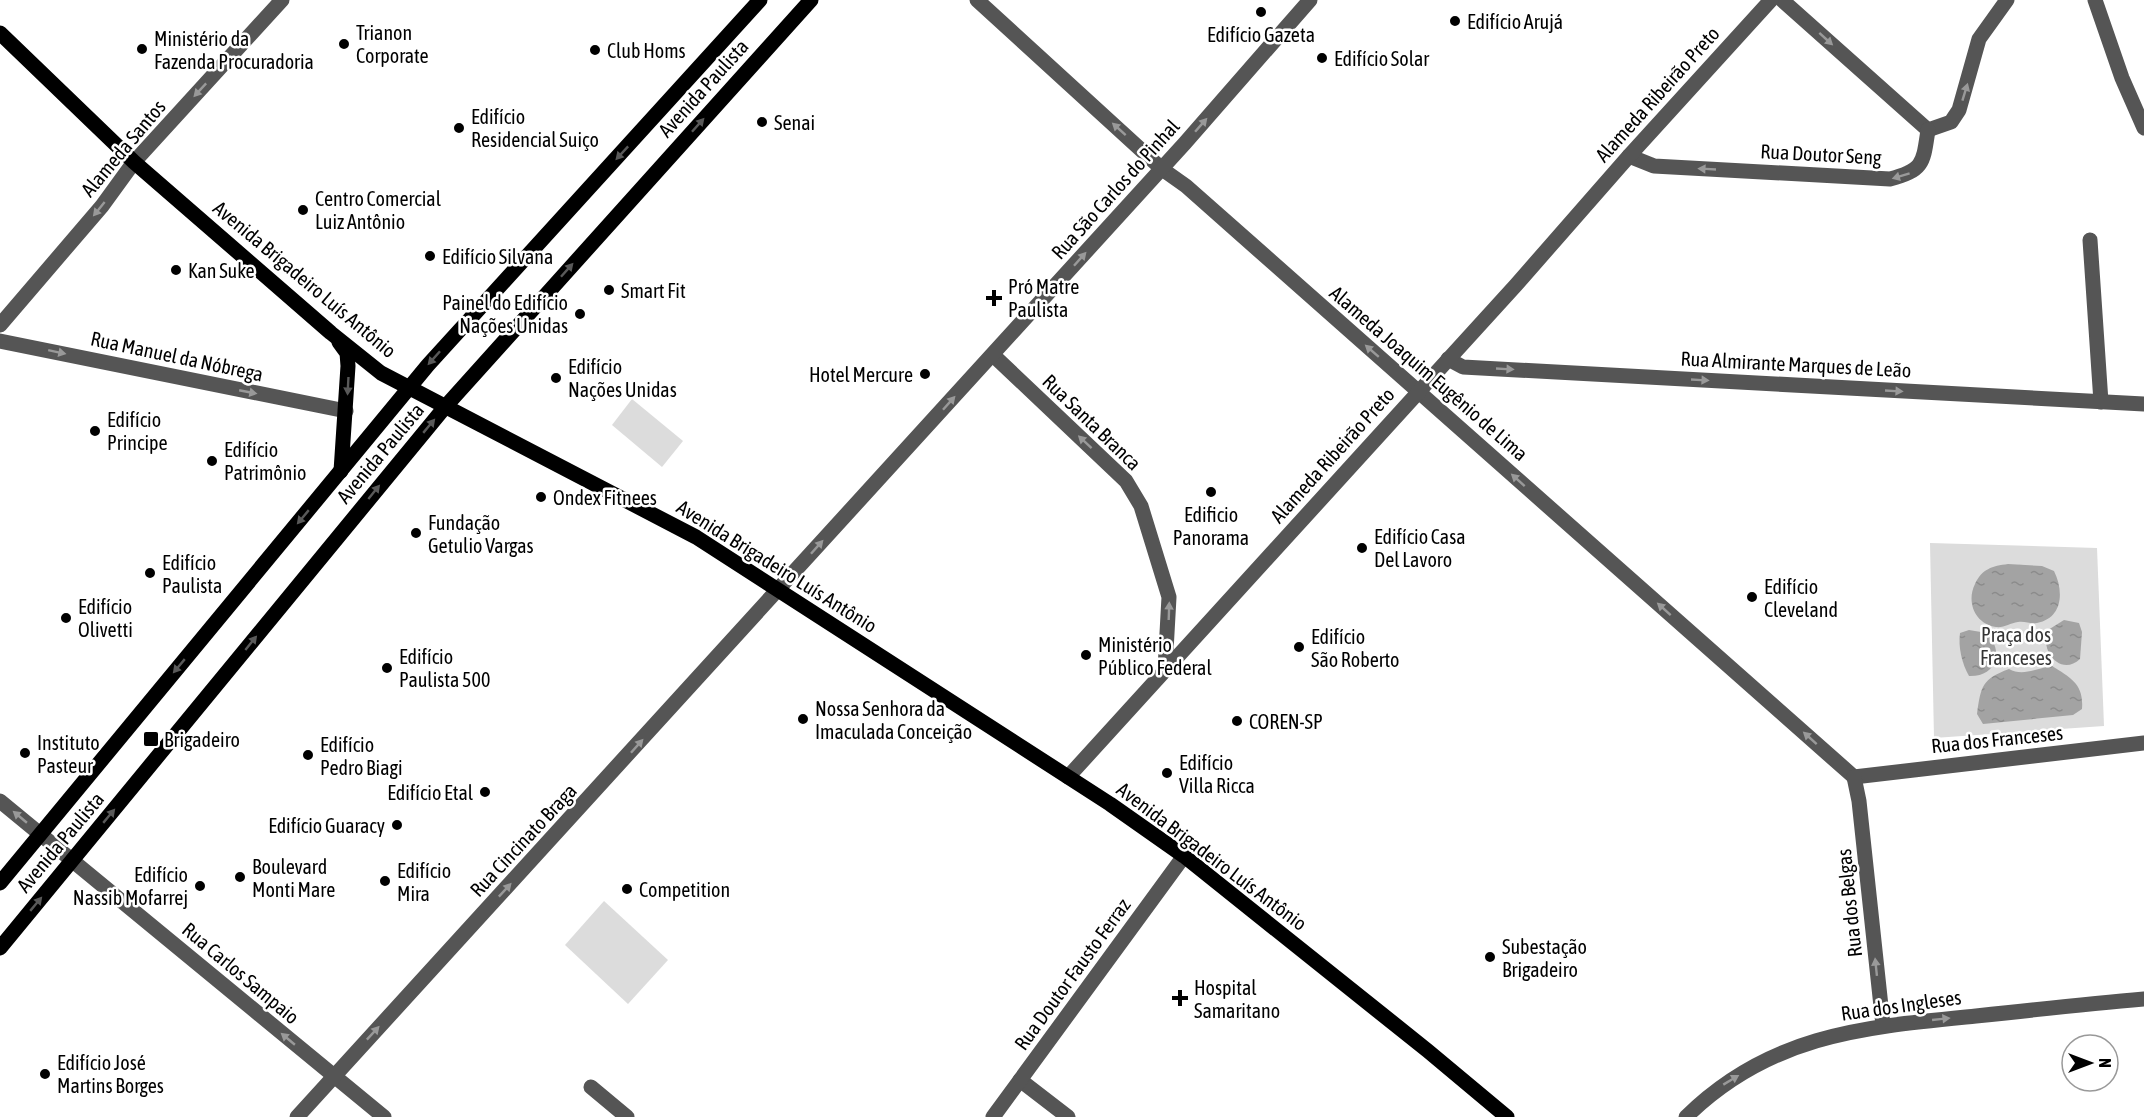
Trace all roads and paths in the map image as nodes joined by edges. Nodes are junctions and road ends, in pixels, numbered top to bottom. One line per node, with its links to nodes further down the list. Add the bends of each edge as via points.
1 (282, 0): 14 (street, Alameda Santos, one-way to 14)
2 (760, 0): 22 (main road, Avenida Paulista, one-way to 22)
3 (811, 0): 26 (main road, Avenida Paulista, one-way to 3)
4 (977, 0): 15 (street, Alameda Joaquim Eugênio de Lima, one-way to 4)
5 (1311, 0): 15 (street, Rua São Carlos do Pinhal, one-way to 5)
6 (1771, 0): 13 (street, Alameda Ribeirão Preto)
7 (1782, 0): 12 (street, one-way to 12)
8 (2007, 0): 12 (street, one-way to 8, via 1951,122 1959,110 1979,39)
9 (2095, 0): 11 (street)
10 (0, 33): 14 (main road, Avenida Brigadeiro Luís Antônio)
11 (2144, 128)
12 (1928, 130): 13 (street, Rua Doutor Seng, one-way to 13, via 1924,160 1910,174 1890,179 1654,166)
13 (1629, 156): 21 (street, Alameda Ribeirão Preto)
14 (134, 162): 17 (street, Alameda Santos, one-way to 17, via 102,206); 18 (main road, Avenida Brigadeiro Luís Antônio)
15 (1162, 169): 20 (street, Rua São Carlos do Pinhal, one-way to 15); 23 (street, Alameda Joaquim Eugênio de Lima, one-way to 15)
16 (2090, 240): 24 (street)
17 (0, 325)
18 (331, 333): 22 (main road, Avenida Brigadeiro Luís Antônio, via 381,373); 27 (main road, one-way to 27, via 347,354)
19 (0, 341): 27 (street, Rua Manuel da Nóbrega, one-way to 27)
20 (993, 355): 29 (street, Rua São Carlos do Pinhal, one-way to 20); 30 (street, Rua Santa Branca, one-way to 20, via 1170,605 1141,506 1126,481)
21 (1448, 359): 23 (street, Alameda Ribeirão Preto); 24 (street, Rua Almirante Marques de Leão, one-way to 24, via 1463,367)
22 (408, 387): 26 (main road, Avenida Brigadeiro Luís Antônio); 28 (main road, Avenida Paulista)
23 (1419, 392): 30 (street, Alameda Ribeirão Preto); 33 (street, Alameda Joaquim Eugênio de Lima, one-way to 23)
24 (2101, 402): 25 (street, Rua Almirante Marques de Leão)
25 (2144, 404)
26 (445, 407): 29 (main road, Avenida Brigadeiro Luís Antônio, via 696,537); 37 (main road, Avenida Paulista, one-way to 26)
27 (345, 411): 28 (main road)
28 (341, 472): 35 (main road, Avenida Paulista, one-way to 35)
29 (778, 591): 32 (main road, Avenida Brigadeiro Luís Antônio); 42 (street, Rua Cincinato Braga, one-way to 29)
30 (1165, 669): 32 (street, Alameda Ribeirão Preto)
31 (2144, 743): 33 (street, Rua dos Franceses)
32 (1068, 777): 36 (main road, Avenida Brigadeiro Luís Antônio)
33 (1854, 777): 41 (street, Rua dos Belgas, one-way to 33)
34 (0, 801): 35 (street, Rua Carlos Sampaio, one-way to 34)
35 (40, 834): 37 (street, Rua Carlos Sampaio); 38 (main road, Avenida Paulista)
36 (1184, 856): 43 (street, Rua Doutor Fausto Ferraz); 50 (main road, Avenida Brigadeiro Luís Antônio)
37 (72, 861): 39 (main road, Avenida Paulista, one-way to 37); 42 (street, Rua Carlos Sampaio, one-way to 37)
38 (0, 883)
39 (0, 948)
40 (2144, 999): 41 (street, Rua dos Ingleses, one-way to 40)
41 (1883, 1025): 51 (street, Rua dos Ingleses, one-way to 41, via 1712,1091 1786,1050)
42 (334, 1076): 45 (street, Rua Cincinato Braga); 46 (street, Rua Carlos Sampaio)
43 (1020, 1080): 48 (street, Rua Doutor Fausto Ferraz); 49 (street)
44 (591, 1087): 47 (street)
45 (297, 1117)
46 (384, 1117)
47 (627, 1117)
48 (993, 1117)
49 (1068, 1117)
50 (1506, 1117)
51 (1686, 1117)

